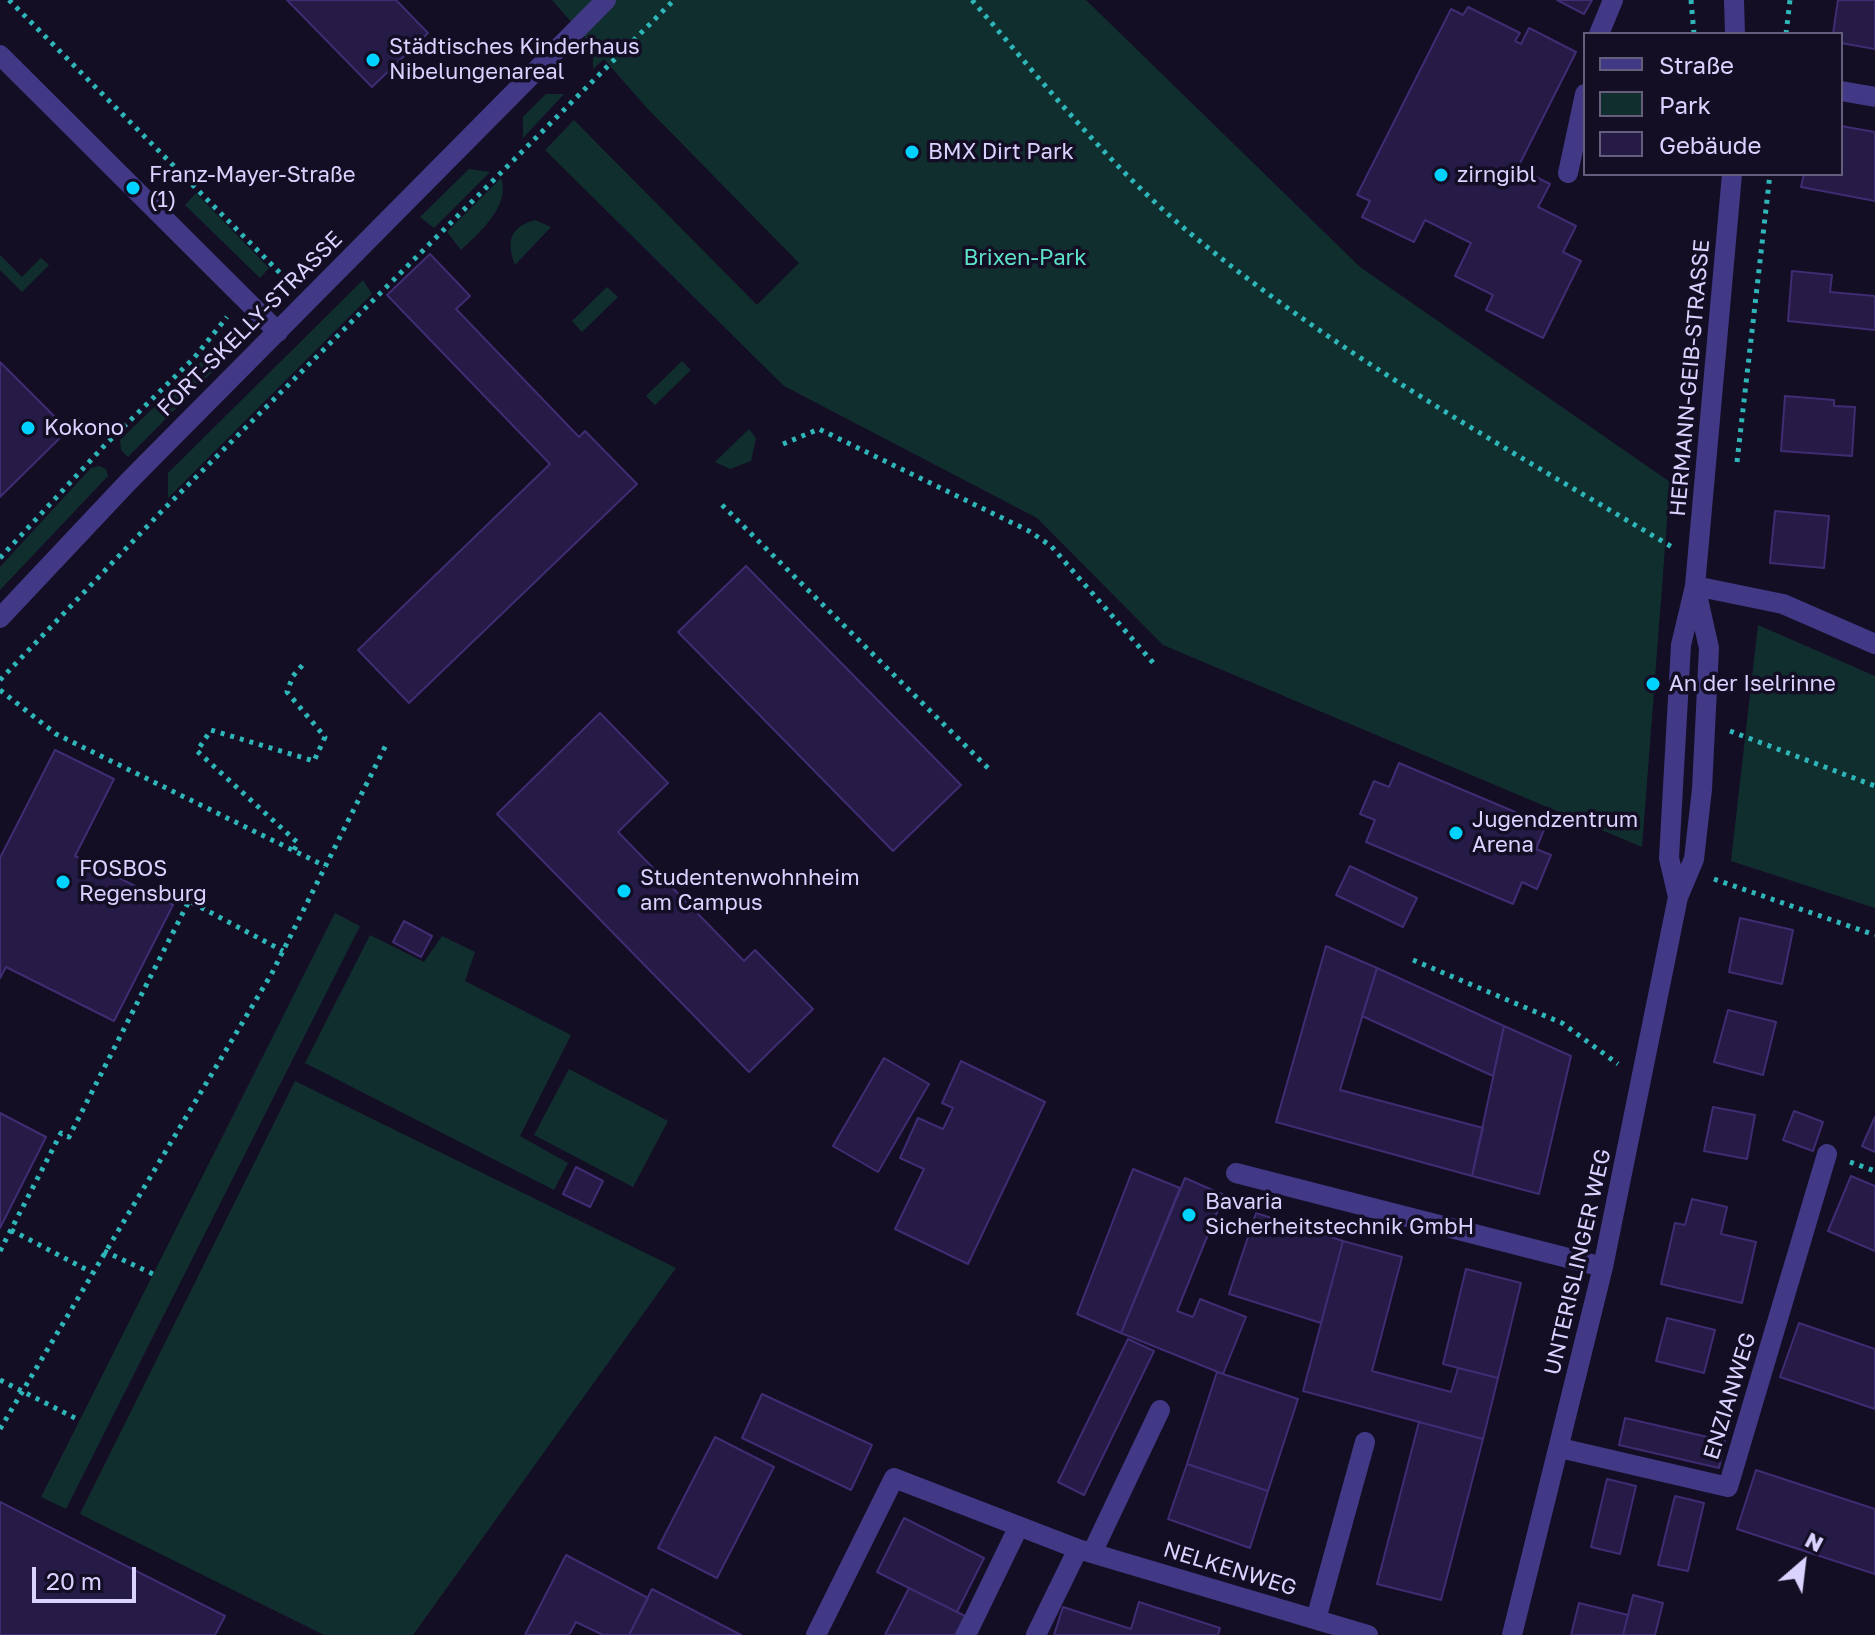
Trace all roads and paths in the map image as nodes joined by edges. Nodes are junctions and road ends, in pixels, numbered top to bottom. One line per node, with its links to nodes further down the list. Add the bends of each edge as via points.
1 (9, 0): 20 (path, via 288,281)
2 (606, 0): 21 (street, FORT-SKELLY-STRASSE)
3 (674, 0): 32 (path)
4 (972, 0): 26 (path, via 1125,170 1189,232 1283,306 1420,396)
5 (1613, 0): 9 (street)
6 (1691, 0): 10 (path)
7 (1790, 0): 12 (path)
8 (1735, 1): 11 (street)
9 (1600, 32)
10 (1694, 32)
11 (1735, 32)
12 (1786, 32)
13 (0, 55): 20 (street)
14 (1843, 91): 15 (street)
15 (1875, 97)
16 (1583, 103): 17 (street)
17 (1568, 173)
18 (1732, 176): 26 (street, HERMANN-GEIB-STRASSE)
19 (1770, 176): 23 (path)
20 (245, 300): 21 (street); 25 (path)
21 (278, 332): 28 (street, FORT-SKELLY-STRASSE)
22 (783, 444): 31 (path, via 819,429 1029,531 1051,546)
23 (1736, 468)
24 (722, 505): 36 (path)
25 (0, 558)
26 (1697, 562): 27 (street, HERMANN-GEIB-STRASSE)
27 (1695, 586): 29 (street, via 1783,604); 34 (street, UNTERISLINGER WEG, via 1709,648); 41 (street, UNTERISLINGER WEG, via 1681,645 1670,843 1670,871)
28 (0, 618)
29 (1875, 644)
30 (306, 661): 38 (path, via 287,692 325,737 314,761 211,730 197,751 298,843)
31 (1156, 666)
32 (0, 680)
33 (0, 690): 38 (path, via 56,734)
34 (1705, 721): 37 (path); 40 (street, UNTERISLINGER WEG)
35 (387, 743): 39 (path)
36 (988, 768)
37 (1875, 786)
38 (294, 850): 39 (path)
39 (325, 866): 43 (path)
40 (1690, 874): 41 (street, UNTERISLINGER WEG); 42 (path)
41 (1678, 897): 45 (street, UNTERISLINGER WEG)
42 (1875, 935)
43 (283, 951): 48 (path, via 189,901 69,1137 61,1133); 50 (path)
44 (1413, 960): 45 (path, via 1540,1012 1622,1066)
45 (1645, 1072): 51 (street, UNTERISLINGER WEG)
46 (1827, 1154): 60 (street, ENZIANWEG, via 1728,1487)
47 (1236, 1173): 51 (street)
48 (11, 1230): 49 (path); 52 (path)
49 (0, 1251)
50 (104, 1251): 52 (path); 53 (path)
51 (1603, 1267): 60 (street, UNTERISLINGER WEG)
52 (91, 1272): 55 (path)
53 (153, 1274)
54 (0, 1380): 55 (path)
55 (20, 1390): 57 (path); 58 (path)
56 (1160, 1410): 62 (street)
57 (79, 1420)
58 (0, 1429)
59 (1365, 1442): 63 (street)
60 (1560, 1448): 68 (street, UNTERISLINGER WEG)
61 (1018, 1528): 62 (street, NELKENWEG); 64 (street, NELKENWEG, via 894,1478); 65 (street)
62 (1085, 1551): 63 (street, NELKENWEG); 66 (street)
63 (1316, 1619): 67 (street, NELKENWEG)
64 (816, 1635)
65 (966, 1635)
66 (1036, 1635)
67 (1368, 1635)
68 (1512, 1635)

